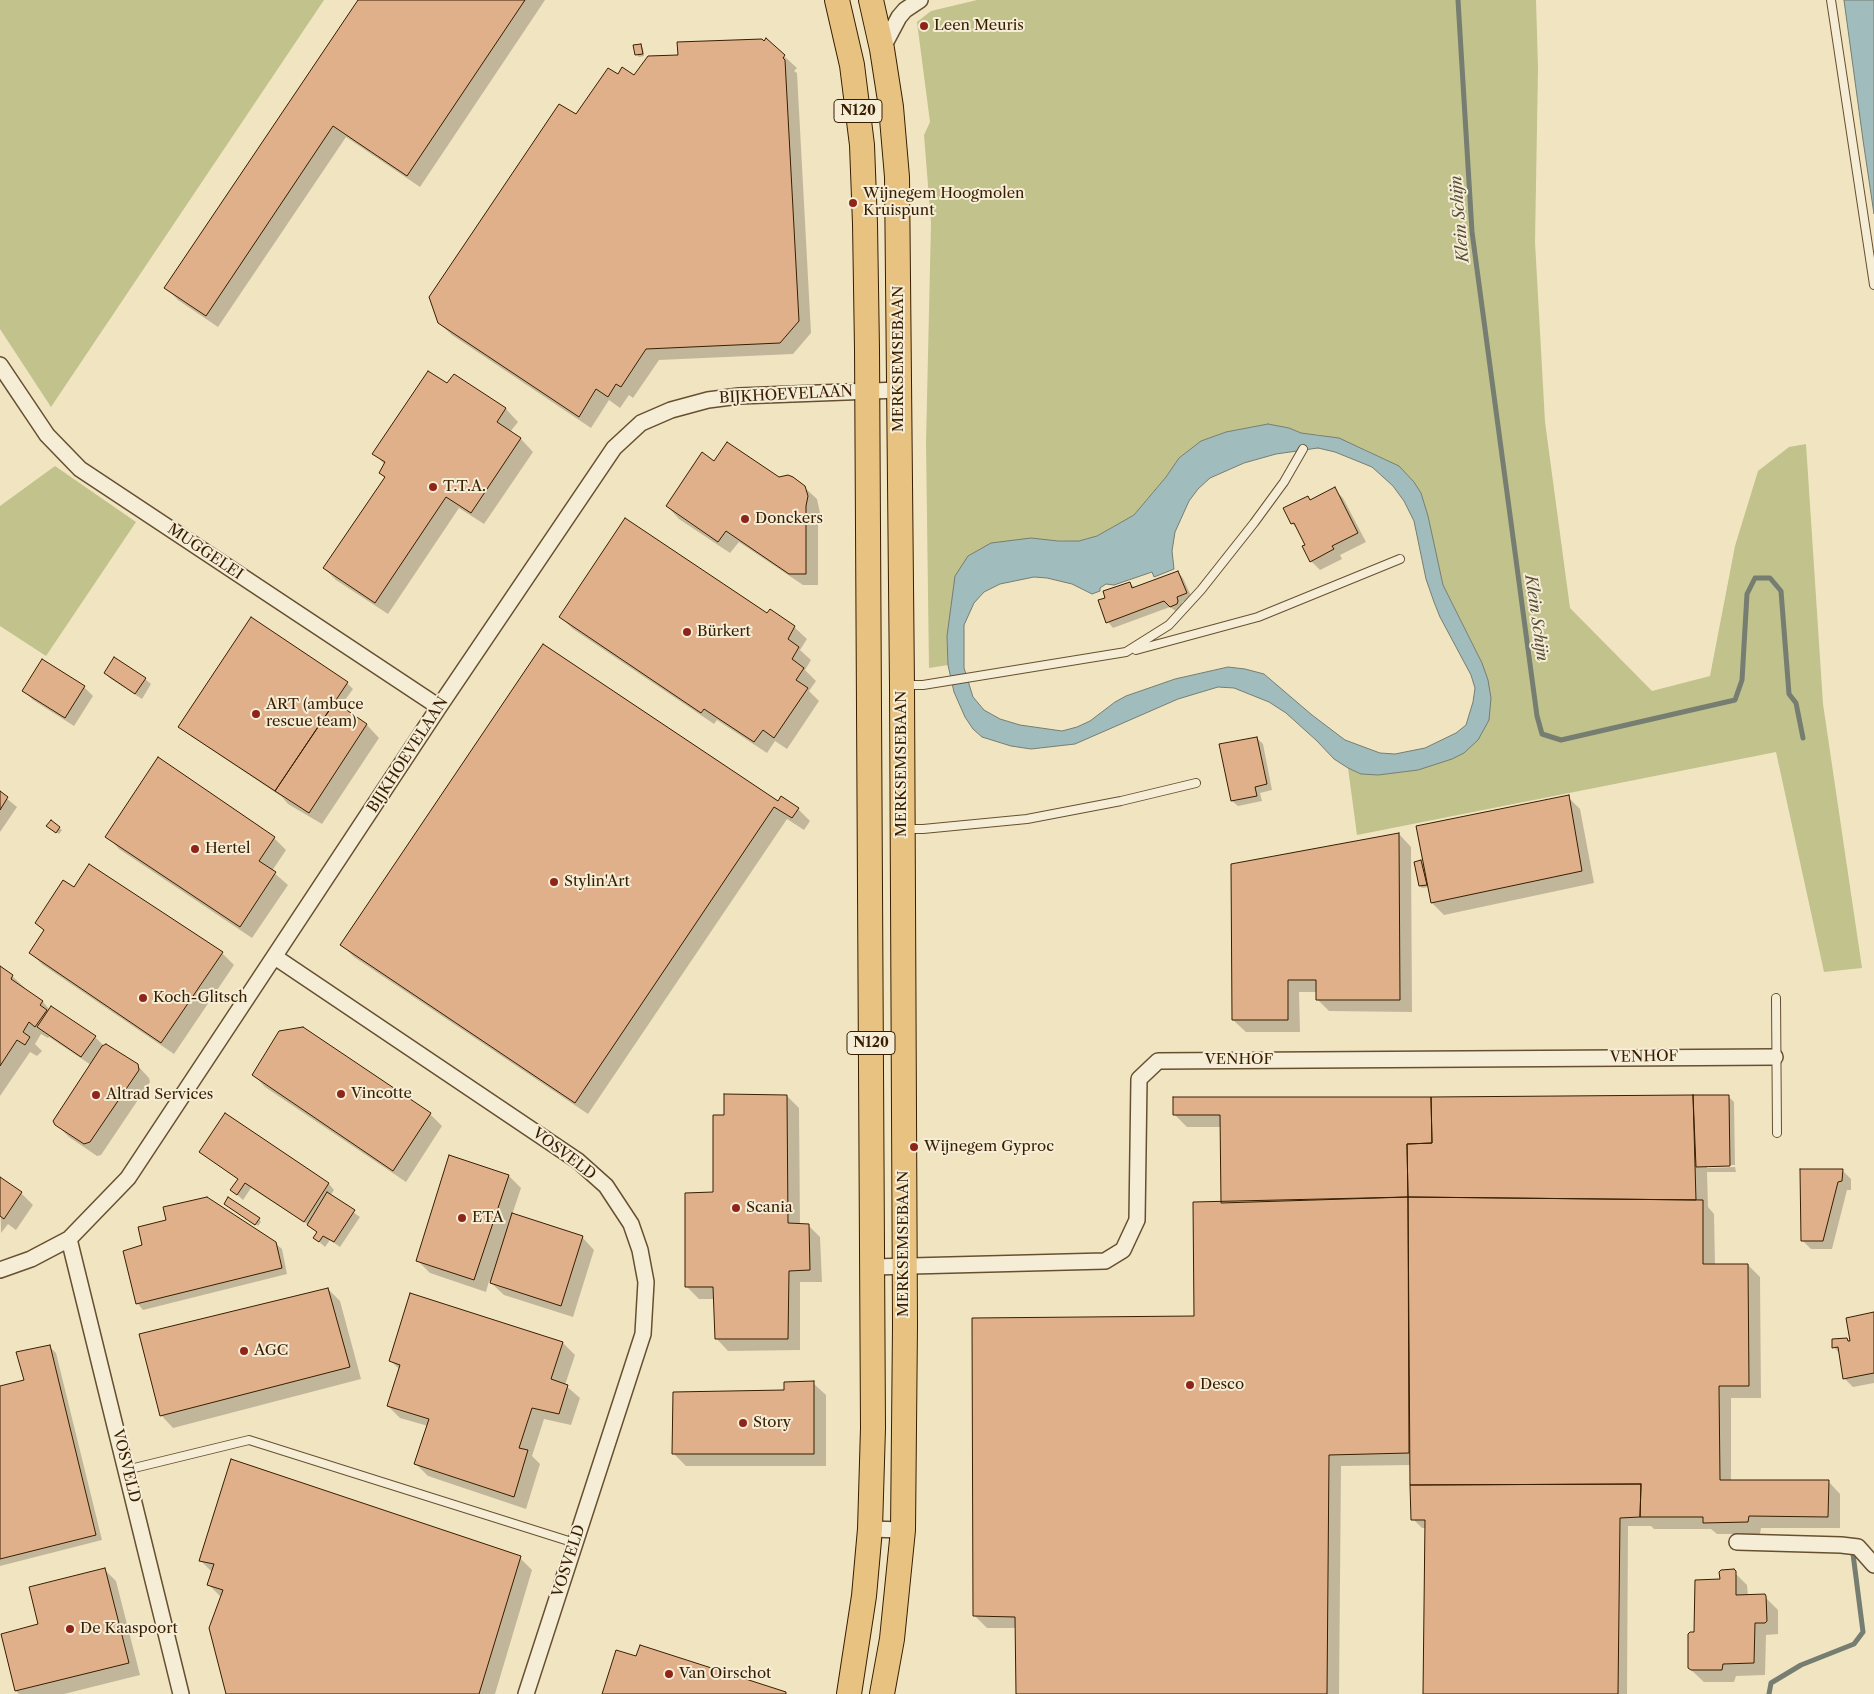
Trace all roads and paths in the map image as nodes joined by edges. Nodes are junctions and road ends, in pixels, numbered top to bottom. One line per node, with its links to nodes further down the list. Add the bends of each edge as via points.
1 (838, 0): 8 (main road, MERKSEMSEBAAN / N120, via 852,65 862,145)
2 (871, 0): 5 (main road, MERKSEMSEBAAN / N120)
3 (920, 0): 5 (street, via 899,17)
4 (1831, 0): 6 (lane)
5 (882, 49): 9 (main road, MERKSEMSEBAAN / N120, via 897,177)
6 (1874, 285)
7 (0, 365): 14 (street, MUGGELEI, via 47,435 80,469)
8 (867, 390): 9 (street, BIJKHOEVELAAN); 14 (street, BIJKHOEVELAAN, via 708,400 671,410 642,424 614,448); 23 (main road, MERKSEMSEBAAN / N120)
9 (899, 390): 13 (main road, MERKSEMSEBAAN / N120)
10 (1303, 449): 12 (lane, via 1284,482 1201,590 1169,625)
11 (1400, 559): 12 (lane, via 1258,617)
12 (1126, 652): 13 (lane)
13 (902, 686): 16 (main road, MERKSEMSEBAAN / N120)
14 (439, 707): 17 (street, BIJKHOEVELAAN)
15 (1196, 783): 16 (lane, via 1027,819)
16 (902, 829): 22 (main road, MERKSEMSEBAAN / N120)
17 (275, 957): 21 (street, BIJKHOEVELAAN, via 128,1178); 28 (street, VOSVELD, via 578,1161 606,1186 631,1224 646,1282 644,1334)
18 (1776, 998): 19 (lane)
19 (1775, 1057): 20 (lane); 22 (street, VENHOF, via 1158,1061 1139,1078 1137,1220 1123,1250 1105,1261)
20 (1777, 1133)
21 (69, 1239): 24 (street, BIJKHOEVELAAN, via 31,1259); 25 (street, VOSVELD)
22 (904, 1266): 23 (street, VENHOF); 27 (main road, MERKSEMSEBAAN / N120)
23 (873, 1267): 26 (main road, MERKSEMSEBAAN / N120)
24 (0, 1270)
25 (126, 1470): 28 (lane, via 249,1440); 31 (street, VOSVELD)
26 (870, 1529): 27 (street); 33 (main road, MERKSEMSEBAAN / N120, via 864,1596)
27 (903, 1530): 34 (main road, MERKSEMSEBAAN / N120, via 892,1638)
28 (575, 1542): 32 (street, VOSVELD)
29 (1737, 1542): 30 (street, via 1858,1547)
30 (1874, 1565)
31 (181, 1694)
32 (526, 1694)
33 (849, 1694)
34 (882, 1694)

